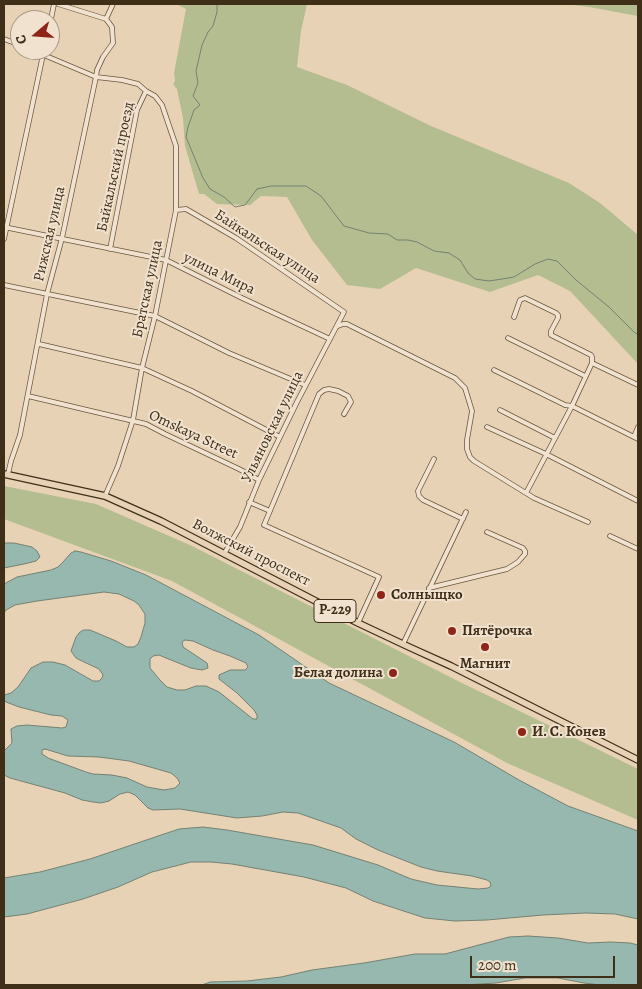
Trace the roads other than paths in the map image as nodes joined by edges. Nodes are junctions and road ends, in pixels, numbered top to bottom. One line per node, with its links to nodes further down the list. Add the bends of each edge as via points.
1 (58, 4): 3 (street)
2 (113, 4): 3 (street)
3 (106, 20): 6 (street, Рижская улица, via 112,27 113,43 103,57)
4 (42, 60): 9 (street)
5 (60, 60): 6 (street)
6 (96, 77): 7 (street, via 138,84); 10 (street, Рижская улица)
7 (146, 91): 8 (street, Братская улица, via 156,96 162,105 176,146); 12 (street, Байкальский проезд, via 137,110)
8 (176, 210): 13 (street, Братская улица); 16 (street, Байкальская улица, via 186,209 236,238)
9 (5, 228): 10 (street, улица Мира); 11 (street)
10 (62, 238): 12 (street, улица Мира); 15 (street, Рижская улица)
11 (4, 239)
12 (110, 249): 13 (street, улица Мира)
13 (166, 260): 17 (street, Братская улица); 21 (street, улица Мира)
14 (4, 284): 15 (street)
15 (48, 294): 17 (street); 22 (street, Рижская улица)
16 (344, 312): 19 (street, Ульяновская улица)
17 (155, 316): 24 (street, Братская улица); 27 (street, via 228,353)
18 (514, 318): 23 (street, via 520,300 525,298 556,313 558,318 550,335 591,355)
19 (336, 328): 21 (street, Ульяновская улица); 43 (street, via 347,324 455,378 465,388 472,411 467,440 470,457)
20 (508, 338): 26 (street)
21 (330, 339): 27 (street, Ульяновская улица)
22 (39, 344): 24 (street); 29 (street, Рижская улица)
23 (592, 363): 26 (street); 28 (street)
24 (142, 368): 33 (street, Братская улица); 36 (street)
25 (494, 370): 30 (street)
26 (585, 376): 30 (street)
27 (305, 385): 36 (street, Ульяновская улица)
28 (638, 385)
29 (28, 396): 33 (street, Omskaya Street); 41 (street, Рижская улица, via 20,435)
30 (572, 406): 37 (street); 38 (street)
31 (500, 410): 37 (street)
32 (344, 414): 47 (street, via 351,402 348,396 329,389 319,394)
33 (133, 420): 42 (street, Omskaya Street); 44 (street, Братская улица)
34 (487, 427): 39 (street)
35 (638, 427): 38 (street)
36 (280, 436): 42 (street, Ульяновская улица)
37 (554, 438): 39 (street)
38 (636, 438)
39 (546, 454): 43 (street); 45 (street)
40 (434, 460): 49 (street, via 418,491 419,496)
41 (6, 474): 44 (main road, Волжский проспект / Р-229)
42 (259, 480): 46 (street, Ульяновская улица)
43 (526, 493): 50 (street)
44 (105, 496): 54 (main road, Волжский проспект / Р-229)
45 (638, 501)
46 (249, 502): 47 (street); 54 (street, Ульяновская улица, via 240,527)
47 (270, 511): 56 (street, via 264,525 379,577)
48 (466, 512): 49 (street)
49 (463, 518): 55 (street)
50 (588, 522)
51 (487, 532): 55 (street, via 523,548 525,554 507,569)
52 (610, 536): 53 (street)
53 (638, 549)
54 (224, 554): 56 (main road, Волжский проспект / Р-229)
55 (429, 588): 57 (street)
56 (358, 623): 57 (main road, Волжский проспект / Р-229)
57 (403, 644): 58 (main road, Волжский проспект / Р-229)
58 (638, 760)

